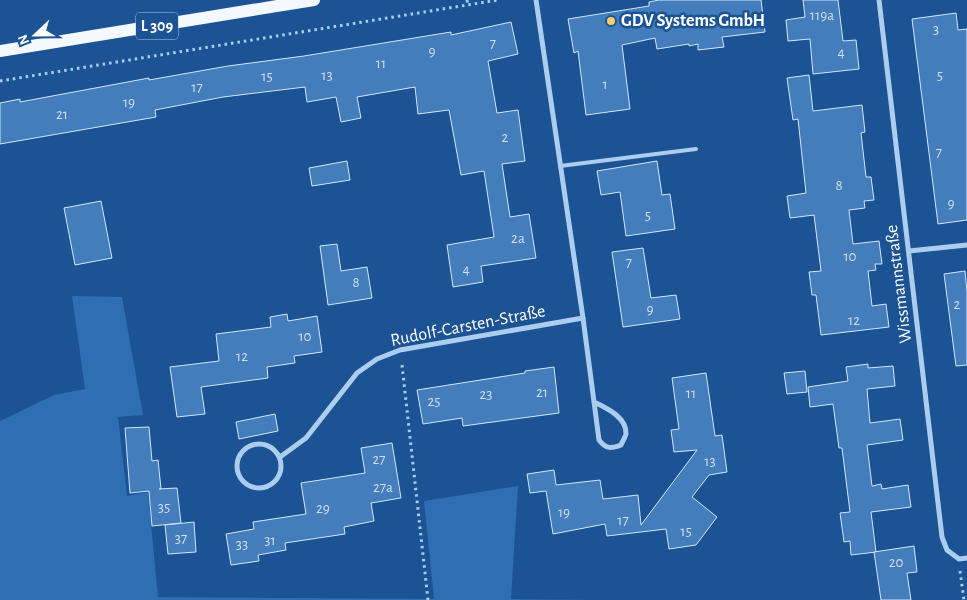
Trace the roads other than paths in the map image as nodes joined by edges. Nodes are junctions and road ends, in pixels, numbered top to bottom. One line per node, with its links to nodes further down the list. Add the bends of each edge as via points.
1 (314, 0): 4 (main road, L 309)
2 (536, 0): 6 (street)
3 (879, 0): 8 (street, Wissmannstraße)
4 (0, 51)
5 (696, 148): 6 (lane)
6 (560, 166): 9 (street)
7 (967, 245): 8 (street)
8 (910, 251): 12 (street, Wissmannstraße, via 942,537 948,550 959,559)
9 (583, 318): 10 (street); 11 (street, Rudolf-Carsten-Straße, via 400,350 378,359 357,373 306,438)
10 (594, 402): 10 (street, via 599,440 612,449 621,445 626,434 622,424 613,412)
11 (280, 457): 11 (street, via 281,471 274,483 260,488 247,485 238,474 237,460 244,448 251,445 271,446)
12 (967, 558)

